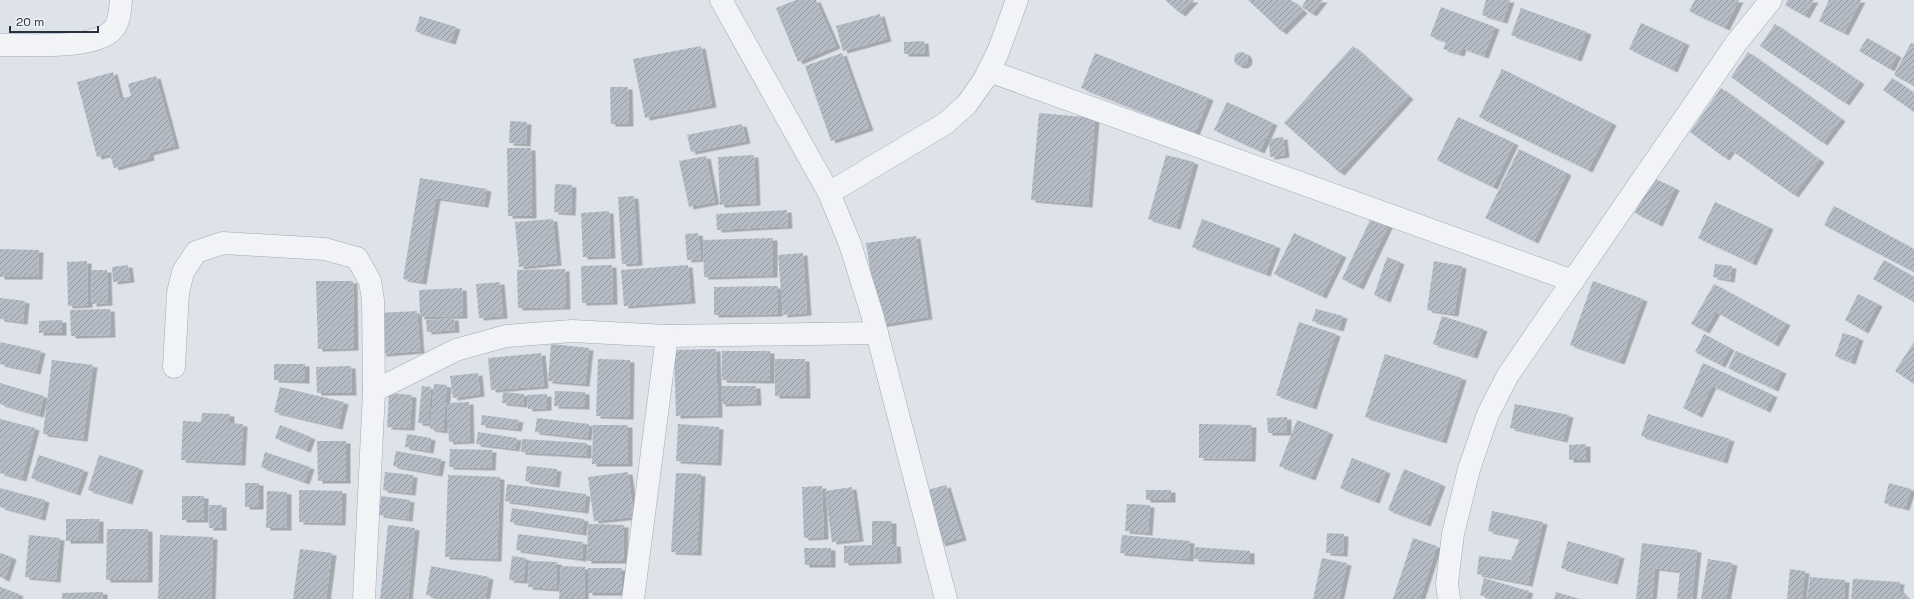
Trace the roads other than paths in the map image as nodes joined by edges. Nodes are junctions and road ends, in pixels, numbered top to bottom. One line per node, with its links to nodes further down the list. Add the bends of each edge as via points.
1 (121, 0): 5 (street, via 115,28 103,37 67,44)
2 (721, 0): 7 (street)
3 (1016, 0): 6 (street)
4 (1771, 0): 8 (street, via 1737,42)
5 (0, 45)
6 (989, 71): 7 (street, via 967,104 946,124); 8 (street)
7 (829, 193): 9 (street, via 850,244)
8 (1573, 281): 16 (street, via 1508,375 1488,414 1469,469 1453,534 1447,583)
9 (877, 334): 10 (street); 15 (street)
10 (667, 336): 12 (street, via 572,331 506,336 456,350); 14 (street)
11 (174, 367): 12 (street, via 178,293 183,272 196,252 223,243 326,249 357,258 370,281 373,300)
12 (374, 391): 13 (street)
13 (364, 599)
14 (633, 599)
15 (946, 599)
16 (1449, 599)

